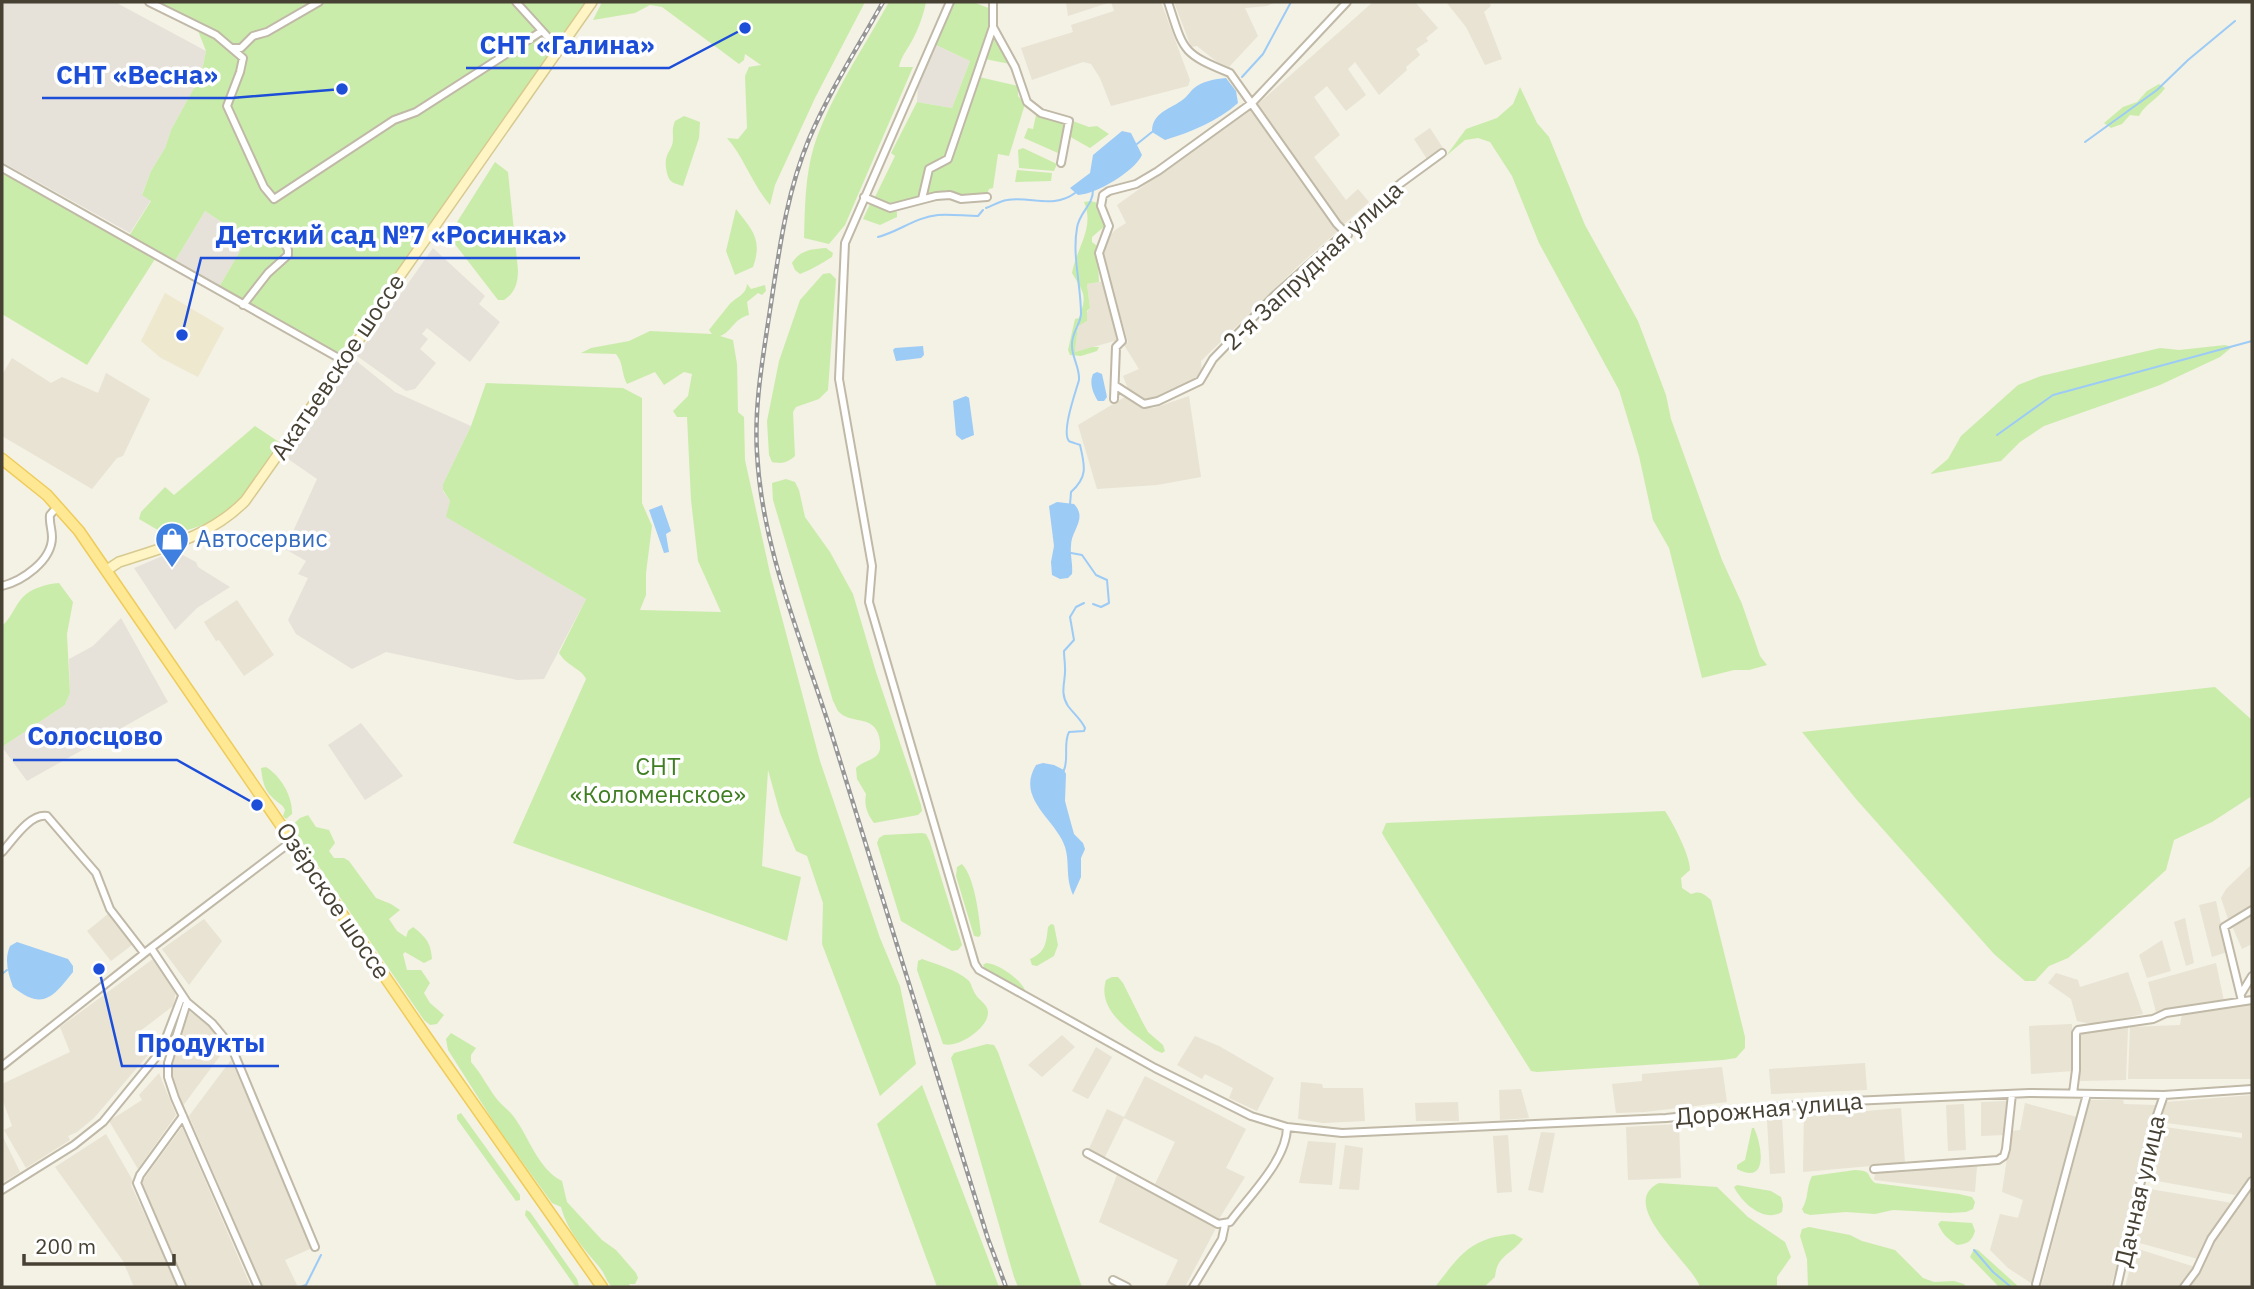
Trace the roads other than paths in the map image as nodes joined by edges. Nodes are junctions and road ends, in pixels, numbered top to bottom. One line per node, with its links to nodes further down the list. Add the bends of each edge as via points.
1 (149, 2): 12 (street, via 195,23)
2 (319, 2): 12 (street, via 253,36 241,48)
3 (516, 2): 10 (street)
4 (592, 2): 23 (main road, Акатьевское шоссе)
5 (950, 2): 17 (street, Дорожная улица)
6 (993, 2): 9 (street)
7 (1168, 2): 13 (street, via 1182,44 1202,61 1230,73)
8 (1347, 2): 13 (street)
9 (993, 27): 15 (street, via 1015,67 1027,102 1041,113 1069,121); 19 (street, via 948,159 929,169)
10 (542, 30): 11 (street); 12 (street, via 274,199 264,187 227,106 243,58)
11 (556, 46)
12 (233, 48)
13 (1252, 103): 21 (street); 24 (street, via 1158,171 1103,195 1101,206 1109,226 1099,253 1122,341 1116,347)
14 (1442, 153): 21 (street, 2-я Запрудная улица)
15 (1061, 163)
16 (2, 168): 22 (street)
17 (864, 197): 19 (street, via 890,208); 45 (street, Дорожная улица, via 845,243 839,379 872,566 869,602 975,964 985,975 1155,1068 1251,1116)
18 (987, 197): 19 (street)
19 (922, 199)
20 (279, 232): 22 (street, via 288,255)
21 (1347, 233): 24 (street, 2-я Запрудная улица, via 1274,296 1213,359 1200,381 1144,404)
22 (243, 305): 23 (street)
23 (344, 361): 28 (main road, Акатьевское шоссе, via 258,484 230,515 191,538)
24 (1116, 386): 25 (street)
25 (1114, 399)
26 (2, 459): 27 (main road, Озёрское шоссе)
27 (58, 506): 28 (main road, Озёрское шоссе); 29 (street, via 50,514 52,537 45,557 21,580)
28 (107, 570): 30 (main road, Озёрское шоссе)
29 (2, 586)
30 (292, 841): 33 (street); 56 (main road, Озёрское шоссе)
31 (2, 852): 33 (street, via 33,819 47,816 96,873 110,909)
32 (2252, 910): 35 (street, via 2224,927)
33 (148, 951): 36 (street); 38 (street)
34 (2252, 976): 35 (street)
35 (2242, 998): 37 (street); 40 (street, via 2153,1019 2078,1030)
36 (185, 999): 44 (street, via 167,1069); 49 (street, via 161,1051 103,1122); 51 (street, via 231,1046)
37 (2252, 1000)
38 (2, 1066)
39 (2252, 1089): 43 (street, Дорожная улица)
40 (2073, 1093): 41 (street, Дорожная улица); 42 (street, Дорожная улица)
41 (2012, 1094): 45 (street, Дорожная улица, via 1830,1102 1666,1118 1342,1133); 47 (street, via 2006,1149 1998,1160)
42 (2087, 1094): 43 (street, Дорожная улица); 53 (street)
43 (2164, 1094): 59 (street, Дачная улица)
44 (183, 1116): 54 (street, via 137,1183); 55 (street)
45 (1287, 1127): 50 (street, via 1281,1154)
46 (1087, 1153): 50 (street)
47 (1874, 1169)
48 (2252, 1181): 60 (street)
49 (2, 1191)
50 (1225, 1224): 58 (street, via 1222,1239)
51 (315, 1247)
52 (1113, 1280): 57 (street)
53 (2036, 1284)
54 (182, 1287)
55 (258, 1287)
56 (602, 1287)
57 (1127, 1287)
58 (1193, 1287)
59 (2117, 1287)
60 (2184, 1287)

